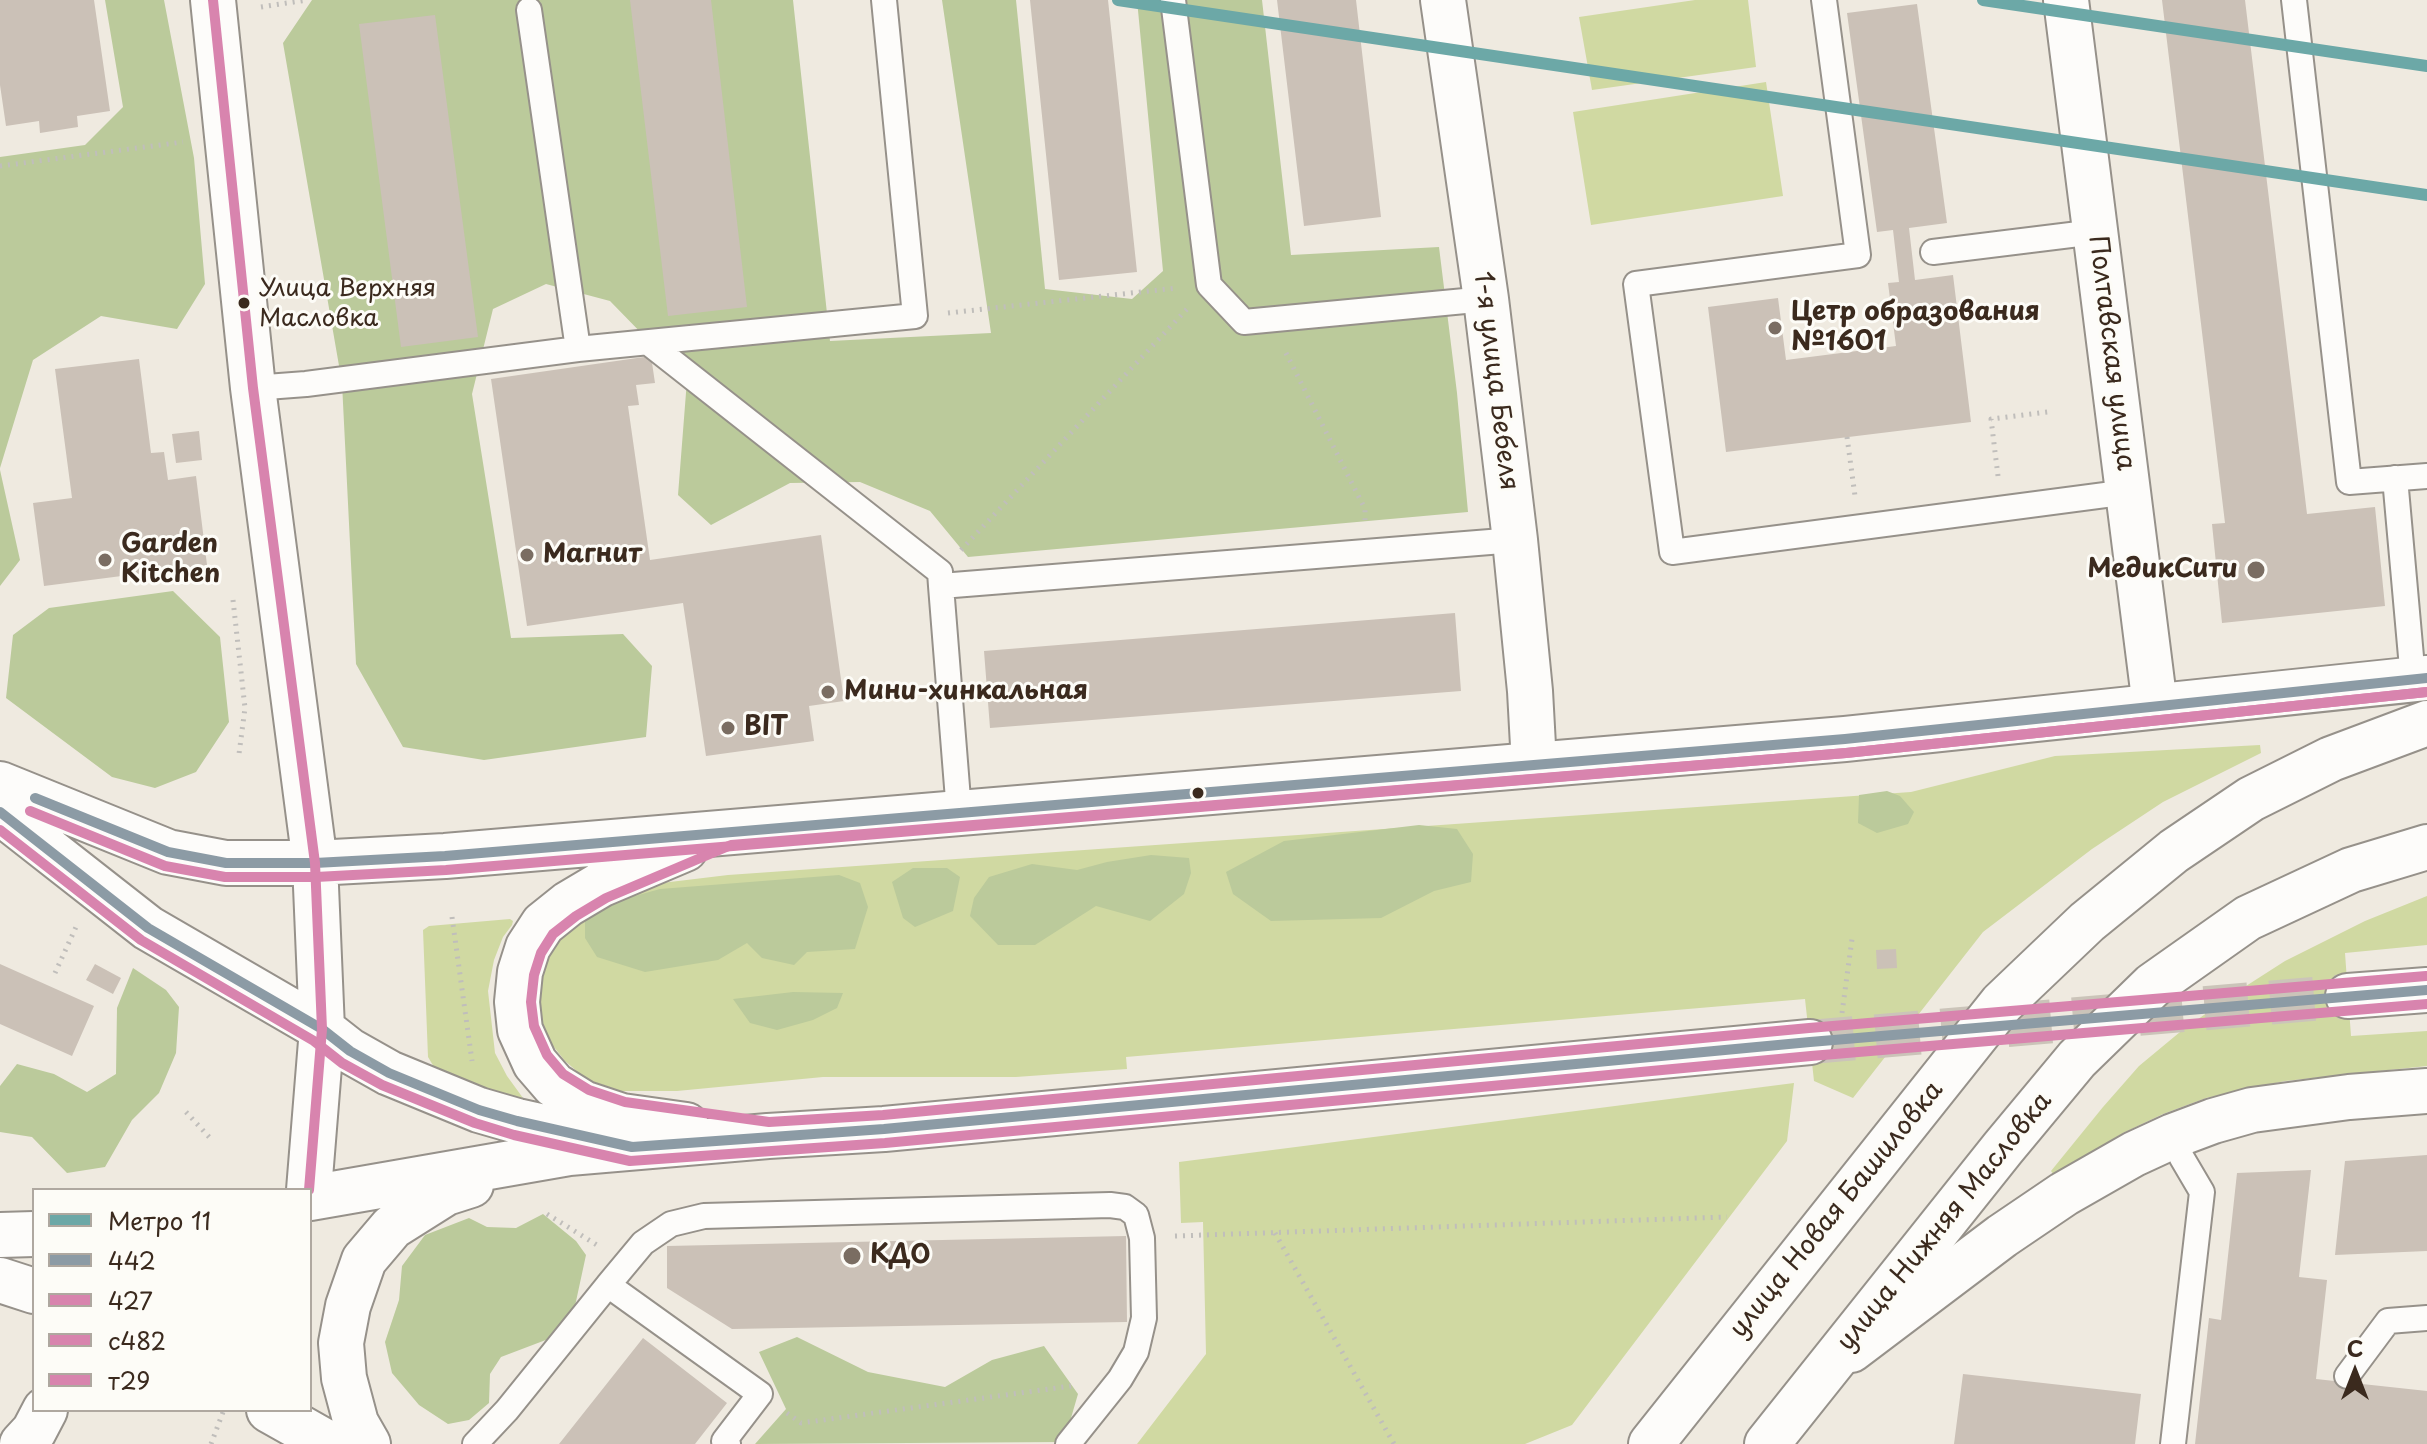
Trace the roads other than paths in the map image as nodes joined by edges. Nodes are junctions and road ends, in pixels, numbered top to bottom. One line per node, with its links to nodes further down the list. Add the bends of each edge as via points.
1 (213, 0): 14 (street)
2 (884, 0): 12 (lane, via 915,316)
3 (1173, 0): 11 (lane, via 1209,285 1244,322)
4 (1443, 0): 11 (street, 1-я улица Бебеля)
5 (1826, 0): 17 (lane, via 1858,255 1636,284 1672,552)
6 (2066, 0): 9 (street, Полтавская улица)
7 (2294, 0): 16 (lane, via 2349,482)
8 (529, 10): 13 (lane)
9 (2095, 232): 10 (lane); 17 (street, Полтавская улица)
10 (1933, 252)
11 (1486, 299): 18 (street, 1-я улица Бебеля)
12 (650, 344): 13 (lane); 19 (lane)
13 (578, 349): 14 (lane)
14 (253, 388): 29 (street)
15 (2427, 476): 16 (lane)
16 (2395, 478): 20 (lane)
17 (2128, 492): 21 (street, Полтавская улица)
18 (1515, 540): 19 (lane); 23 (street, 1-я улица Бебеля)
19 (941, 579): 26 (lane)
20 (2420, 679): 21 (street)
21 (2155, 706): 23 (street, via 1845,739)
22 (2427, 723): 58 (street, улица Новая Башиловка, via 2331,759 2251,799 2174,851 2087,922 2002,1003)
23 (1534, 764): 26 (street)
24 (0, 784): 29 (street, via 168,852 226,863)
25 (0, 812): 32 (street, via 148,928)
26 (959, 812): 27 (street)
27 (728, 831): 29 (street); 35 (street, via 600,885 543,924 520,972 520,1030 535,1063 554,1085 583,1103 622,1116)
28 (2427, 847): 47 (street, улица Нижняя Масловка, via 2351,870 2248,918 2153,985 2077,1059)
29 (315, 863): 32 (street)
30 (2427, 990): 31 (street)
31 (2348, 996)
32 (322, 1029): 37 (street, via 389,1073 464,1104); 39 (street)
33 (1810, 1042): 35 (street)
34 (2427, 1091): 36 (street, улица Нижняя Масловка, via 2252,1110)
35 (768, 1136): 37 (street)
36 (2173, 1136): 47 (street, улица Нижняя Масловка, via 2064,1194); 60 (lane, via 2202,1192)
37 (632, 1147): 38 (street)
38 (569, 1153): 40 (street); 54 (street, via 446,1193 392,1227 364,1260 341,1343 356,1423)
39 (309, 1188)
40 (312, 1198)
41 (32, 1234): 42 (street)
42 (0, 1235)
43 (0, 1280): 45 (street)
44 (608, 1285): 55 (lane); 56 (lane, via 760,1394 724,1441); 57 (lane, via 643,1243 671,1224 704,1216 1125,1207 1136,1215 1142,1238 1144,1318 1136,1352)
45 (32, 1290)
46 (2427, 1318): 48 (lane, via 2388,1321)
47 (1827, 1368): 59 (street)
48 (2347, 1376)
49 (312, 1411): 53 (street)
50 (44, 1412): 52 (street)
51 (273, 1412): 53 (street)
52 (22, 1444)
53 (330, 1444)
54 (368, 1444)
55 (475, 1444)
56 (728, 1444)
57 (1068, 1444)
58 (1651, 1444)
59 (1767, 1444)
60 (2173, 1444)

